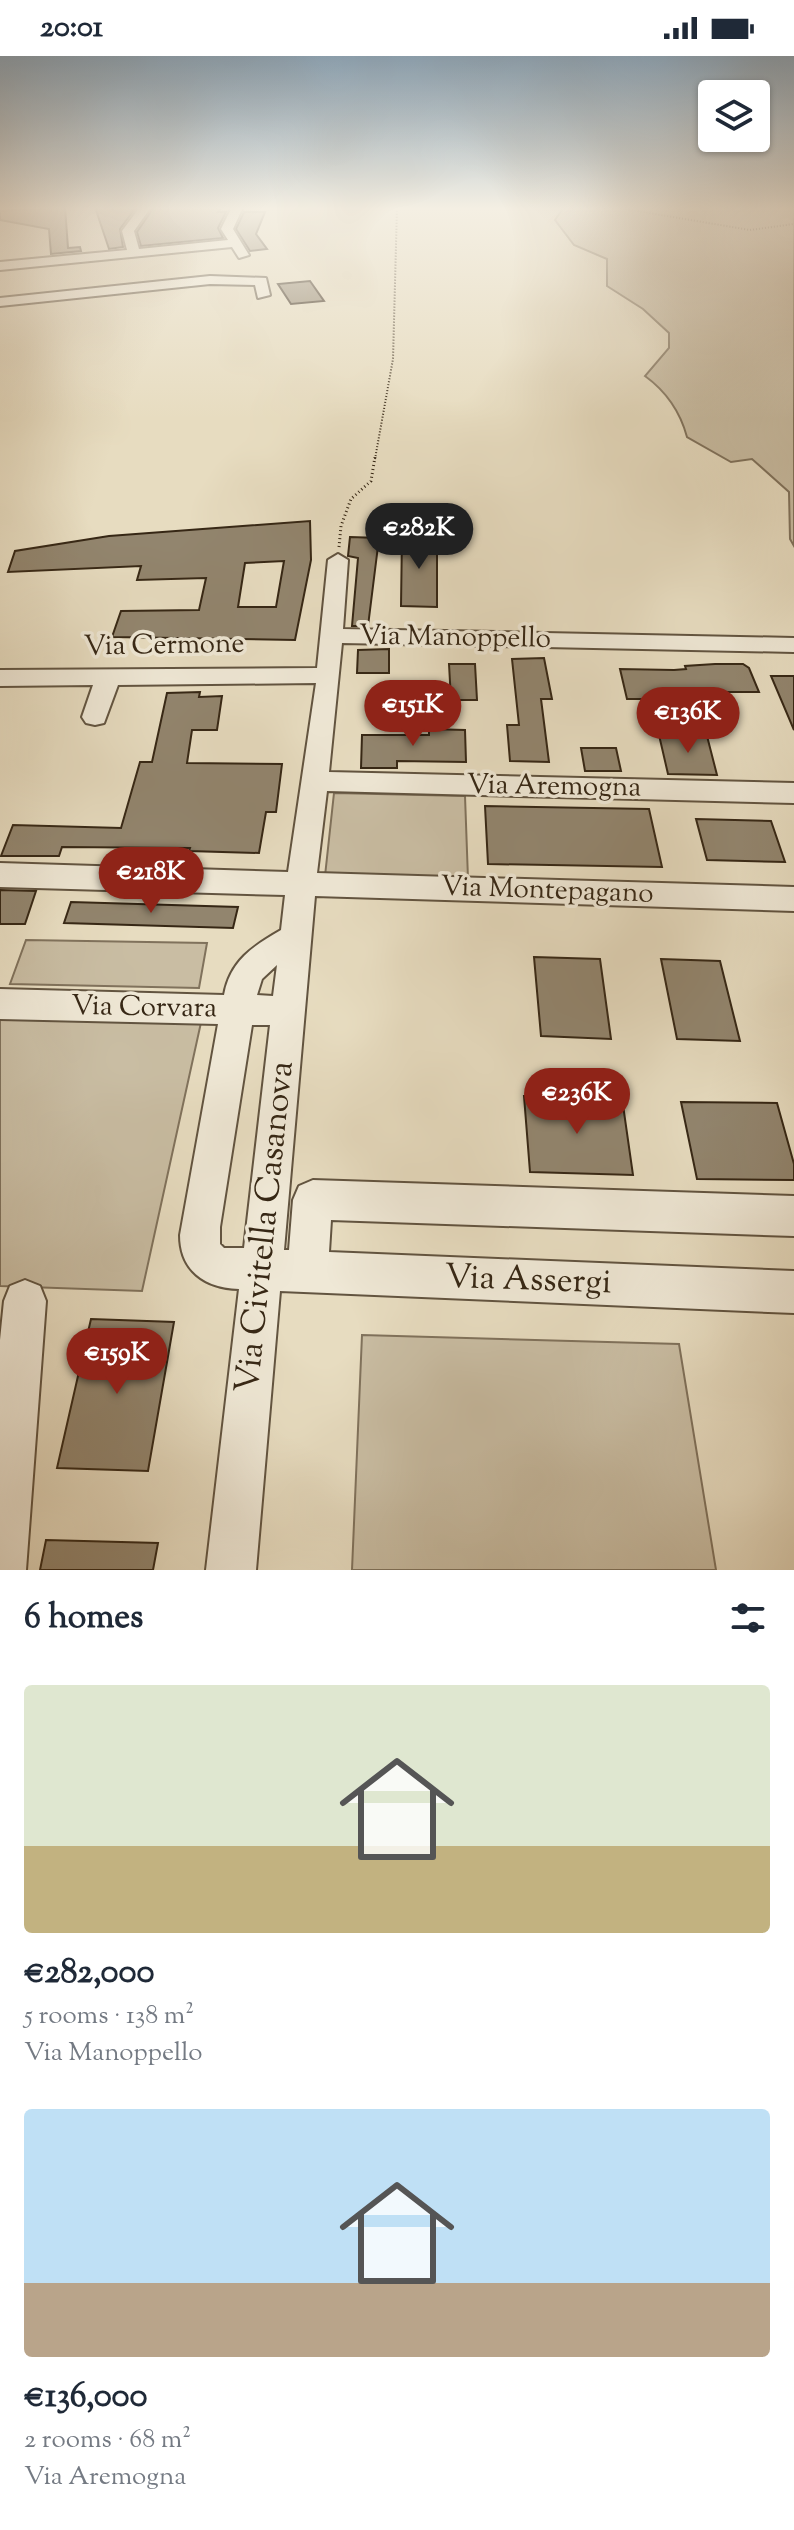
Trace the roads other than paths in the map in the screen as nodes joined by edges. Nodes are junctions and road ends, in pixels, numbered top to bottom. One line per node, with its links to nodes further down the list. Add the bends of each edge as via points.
1 (263, 295): 2 (street, via 261,281 223,279)
2 (0, 302)
3 (338, 560): 4 (street)
4 (331, 636): 5 (street, Via Manoppello); 6 (street, Via Manoppello)
5 (794, 645)
6 (329, 675): 7 (street, Via Cermone); 10 (street, Via Manoppello)
7 (108, 677): 8 (street, Via Cermone); 9 (street)
8 (0, 678)
9 (95, 717)
10 (315, 781): 11 (street, Via Aremogna); 13 (street, Via Manoppello)
11 (794, 793)
12 (0, 875): 13 (street)
13 (301, 884): 14 (street, Via Montepagano); 15 (street, Via Civitella Casanova)
14 (794, 899)
15 (295, 937): 17 (street, via 249,969); 18 (street, Via Civitella Casanova)
16 (0, 1004): 17 (street, Via Corvara)
17 (237, 1010): 18 (street, Via Corvara); 22 (street, Via Assergi, via 199,1239 203,1257 215,1266)
18 (288, 1011): 19 (street, Via Civitella Casanova)
19 (269, 1197): 20 (street); 22 (street, Via Civitella Casanova)
20 (313, 1200): 21 (street); 23 (street)
21 (794, 1216)
22 (262, 1269): 23 (street, Via Assergi); 27 (street, Via Civitella Casanova)
23 (307, 1272): 24 (street, Via Assergi)
24 (794, 1292)
25 (25, 1301): 26 (street)
26 (1, 1570)
27 (231, 1570)

